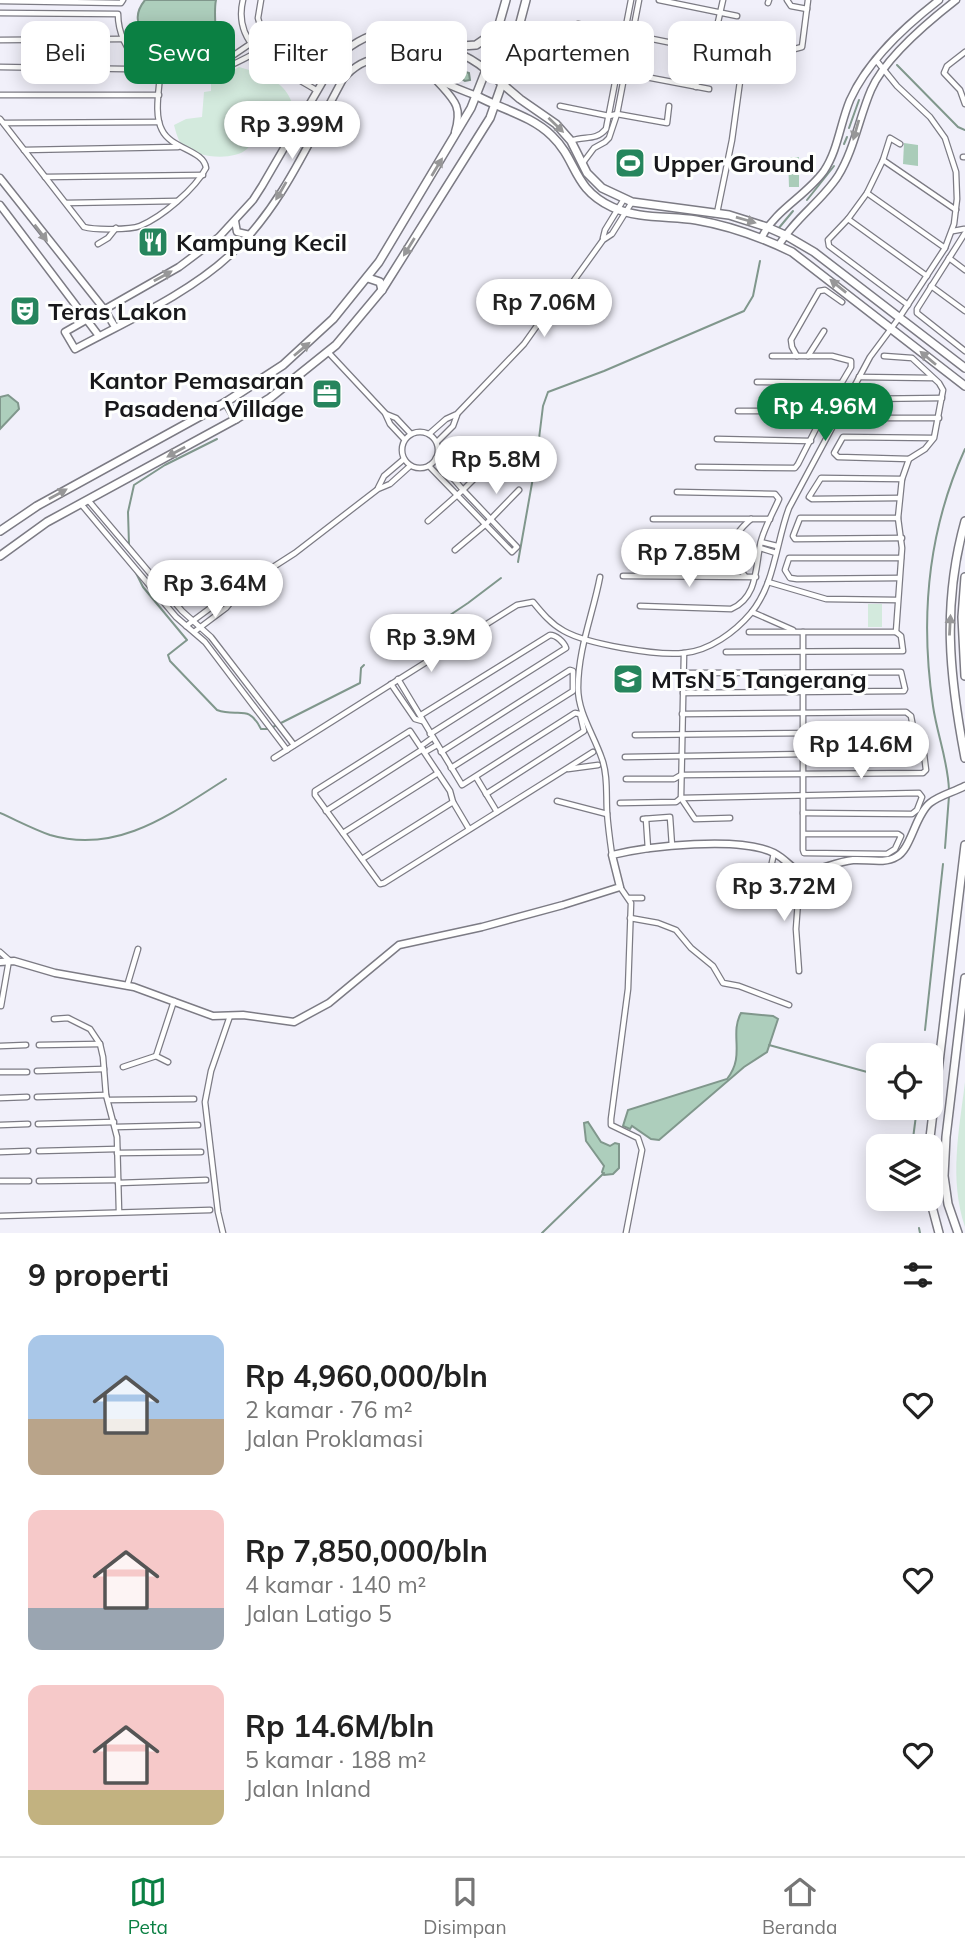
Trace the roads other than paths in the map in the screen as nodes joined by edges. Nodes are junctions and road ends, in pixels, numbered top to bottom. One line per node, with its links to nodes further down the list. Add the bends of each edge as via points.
1 (243, 0): 29 (street, via 242,27)
2 (261, 0): 20 (street)
3 (506, 0): 21 (main road)
4 (526, 0): 22 (main road)
5 (631, 0): 23 (street)
6 (639, 0): 24 (street)
7 (659, 0): 17 (street)
8 (723, 0): 17 (street)
9 (787, 0): 16 (street, via 790,6)
10 (808, 0): 16 (street)
11 (939, 0): 32 (street)
12 (956, 0): 36 (street, via 927,23)
13 (68, 1): 14 (street); 15 (street)
14 (122, 1)
15 (0, 2)
16 (807, 9): 87 (street, via 802,47 744,52)
17 (720, 12): 19 (street); 25 (street)
18 (0, 13): 27 (street, via 118,14)
19 (737, 16)
20 (259, 21)
21 (500, 21)
22 (520, 21)
23 (627, 21)
24 (635, 21)
25 (718, 21)
26 (366, 37): 51 (street, via 337,57)
27 (122, 39): 28 (street); 30 (street)
28 (0, 40)
29 (249, 42)
30 (124, 43)
31 (965, 52): 49 (street, via 944,71)
32 (875, 59): 36 (street); 55 (street)
33 (366, 61): 95 (street, one-way to 95, via 343,79 280,194)
34 (0, 67): 35 (street)
35 (124, 69)
36 (885, 69): 56 (street); 85 (street, via 945,138 956,172)
37 (654, 79): 48 (street)
38 (160, 84): 53 (street)
39 (307, 84): 51 (street)
40 (440, 84): 67 (street, via 457,105)
41 (448, 84): 54 (street)
42 (481, 84): 54 (main road)
43 (503, 84): 58 (main road)
44 (504, 84): 66 (main road, one-way to 66)
45 (615, 84): 62 (street)
46 (623, 84): 61 (street)
47 (696, 84): 48 (street)
48 (696, 87): 50 (street)
49 (962, 88): 57 (street)
50 (709, 89)
51 (316, 90): 89 (street, via 262,186)
52 (0, 95): 53 (street)
53 (159, 96): 64 (street)
54 (477, 96): 58 (main road); 67 (main road)
55 (852, 97): 56 (street); 79 (street, via 832,157)
56 (866, 104): 84 (street, one-way to 84, via 844,166 828,191)
57 (965, 104)
58 (495, 105): 69 (main road, via 541,126); 104 (main road, one-way to 104)
59 (560, 106): 62 (street)
60 (669, 106): 61 (street, via 667,123)
61 (617, 114): 62 (street); 71 (street, via 609,138)
62 (609, 116): 65 (street, via 602,134)
63 (2, 121): 64 (street); 72 (street)
64 (159, 122): 70 (street, via 166,137)
65 (590, 139): 66 (street); 71 (street)
66 (571, 141): 69 (main road); 74 (main road)
67 (451, 144): 102 (main road, one-way to 67)
68 (900, 144): 73 (street, via 890,138)
69 (562, 147): 86 (main road, via 581,183 597,198)
70 (179, 148): 72 (street); 75 (street, via 204,160)
71 (594, 148): 74 (street)
72 (24, 150): 76 (street)
73 (883, 160): 78 (street); 85 (street)
74 (582, 164): 81 (main road, via 602,188)
75 (203, 175): 76 (street); 80 (street)
76 (44, 177): 82 (street)
77 (0, 178): 111 (street, one-way to 111)
78 (867, 193): 88 (street); 100 (street)
79 (798, 199): 84 (street, via 797,205); 91 (street)
80 (178, 201): 82 (street); 92 (street, via 139,227)
81 (628, 201): 86 (street); 87 (main road)
82 (65, 204): 92 (street, via 87,228)
83 (0, 205): 114 (street)
84 (807, 210): 96 (street)
85 (956, 210): 90 (street)
86 (623, 211): 97 (main road, via 724,225); 136 (street, via 611,234 524,344)
87 (717, 213): 91 (main road, one-way to 91)
88 (848, 219): 105 (street); 110 (street, via 828,240 829,246)
89 (235, 221): 95 (street, via 237,232); 111 (street, one-way to 89, via 199,254)
90 (954, 224): 93 (street); 94 (street)
91 (767, 227): 96 (main road); 97 (street)
92 (116, 228): 98 (street)
93 (965, 230): 94 (street); 101 (street)
94 (953, 232): 100 (street)
95 (250, 235): 115 (street, via 208,273)
96 (785, 235): 99 (street); 113 (main road)
97 (761, 237): 99 (main road)
98 (98, 244)
99 (779, 245): 116 (main road, one-way to 99)
100 (944, 248): 105 (street)
101 (949, 258): 103 (street); 107 (street)
102 (379, 262): 104 (main road, via 383,269); 106 (main road)
103 (965, 270)
104 (394, 271): 108 (main road)
105 (927, 276): 110 (street)
106 (368, 278): 108 (main road, via 380,282); 132 (main road, one-way to 106, via 310,342)
107 (932, 286): 112 (street); 119 (street, via 917,313)
108 (382, 290): 120 (main road)
109 (842, 302): 122 (street, via 819,291 791,340)
110 (908, 305): 113 (street)
111 (104, 309): 114 (street); 115 (street)
112 (965, 311)
113 (900, 318): 116 (street); 125 (main road)
114 (88, 320): 118 (street); 118 (street, via 65,332 75,349)
115 (115, 327): 118 (street)
116 (892, 328): 126 (street); 130 (main road, one-way to 116)
117 (824, 331): 123 (street)
118 (99, 336)
119 (965, 351)
120 (328, 352): 134 (street); 139 (main road)
121 (772, 356): 122 (street)
122 (797, 356): 123 (street)
123 (808, 356): 129 (street, via 851,361)
124 (884, 356): 127 (street, via 912,358)
125 (965, 368)
126 (859, 377): 127 (street); 137 (street)
127 (933, 378): 131 (street, via 942,386)
128 (757, 382): 129 (street)
129 (840, 383): 135 (street)
130 (965, 386)
131 (942, 398): 138 (street); 138 (street, via 866,399 860,400 854,412 859,418)
132 (226, 402): 139 (main road); 169 (main road, one-way to 132)
133 (738, 411): 135 (street)
134 (386, 413): 141 (street); 144 (street)
135 (822, 413): 137 (street); 140 (street); 146 (street)
136 (457, 414): 142 (street); 147 (street, via 453,426)
137 (838, 416): 140 (street)
138 (939, 418): 143 (street)
139 (236, 419): 161 (main road, one-way to 161)
140 (835, 422): 172 (street, via 789,508)
141 (411, 434): 142 (street); 144 (street)
142 (429, 434): 147 (street)
143 (934, 438): 150 (street); 150 (street, via 846,437 834,453 838,457)
144 (404, 439): 149 (street)
145 (717, 439): 146 (street)
146 (811, 441): 154 (street, via 795,468)
147 (436, 442): 148 (street)
148 (436, 458): 153 (street); 158 (street)
149 (404, 459): 152 (street); 156 (street, via 384,476)
150 (909, 459): 155 (street)
151 (491, 461): 158 (street)
152 (410, 466): 153 (street); 156 (street)
153 (429, 466): 158 (street)
154 (698, 467)
155 (902, 479): 160 (street); 160 (street, via 821,478 809,495 812,499)
156 (378, 489): 187 (street)
157 (519, 490): 168 (street)
158 (461, 492): 166 (street); 168 (street)
159 (677, 492): 165 (street, via 775,494 779,499)
160 (899, 498): 162 (street)
161 (84, 502): 178 (main road); 191 (street); 192 (street)
162 (898, 518): 170 (street); 170 (street, via 802,518 793,536)
163 (653, 519): 164 (street)
164 (751, 519): 165 (street); 174 (street, via 734,538)
165 (769, 519): 171 (street)
166 (428, 520)
167 (965, 521): 212 (main road, one-way to 167, via 949,638 952,590)
168 (488, 522): 168 (street, via 512,552 517,547); 176 (street)
169 (0, 531)
170 (902, 538): 179 (street)
171 (761, 542): 172 (street); 175 (street)
172 (777, 545): 177 (street)
173 (629, 547): 174 (street)
174 (732, 548): 182 (street)
175 (760, 548): 177 (street); 183 (street)
176 (455, 550)
177 (776, 553): 186 (street)
178 (0, 556)
179 (901, 558): 185 (street); 185 (street, via 787,560 786,575 797,579)
180 (623, 576): 182 (street)
181 (600, 577): 199 (street)
182 (745, 577): 183 (street)
183 (756, 577): 189 (street, via 743,603 731,609)
184 (965, 577): 205 (main road)
185 (899, 579): 188 (street)
186 (768, 582): 188 (street, via 826,600); 190 (street)
187 (236, 596): 191 (street, via 221,600); 193 (street)
188 (897, 600): 198 (street)
189 (640, 606)
190 (752, 611): 196 (street); 202 (street, via 731,632)
191 (193, 621): 192 (street); 193 (street)
192 (186, 626): 194 (street)
193 (201, 627): 194 (street); 219 (street)
194 (194, 632): 222 (street)
195 (749, 632): 196 (street)
196 (797, 632): 197 (street)
197 (803, 632): 198 (street); 201 (street)
198 (896, 632): 201 (street, via 903,641 902,652)
199 (584, 639): 202 (street); 206 (street, via 564,631 533,602 526,601); 248 (street, via 578,691 602,759)
200 (726, 652): 201 (street)
201 (803, 652): 203 (street)
202 (684, 653): 204 (street)
203 (803, 672): 204 (street); 208 (street); 208 (street, via 901,672 904,691)
204 (683, 673): 209 (street)
205 (965, 676)
206 (398, 679): 207 (street); 213 (street)
207 (391, 684): 213 (street, via 415,719); 219 (street)
208 (803, 692): 209 (street); 210 (street)
209 (683, 693): 211 (street)
210 (803, 713): 211 (street); 215 (street); 215 (street, via 906,712 913,727 911,732)
211 (682, 714): 216 (street)
212 (961, 715): 214 (main road)
213 (422, 718): 218 (street); 218 (street, via 550,635 566,648)
214 (962, 727): 229 (main road)
215 (803, 733): 216 (street); 225 (street)
216 (682, 734): 217 (street); 226 (street)
217 (635, 735)
218 (431, 736): 220 (street); 221 (street)
219 (294, 745): 222 (street)
220 (437, 745): 221 (street); 223 (street)
221 (423, 749): 233 (street); 245 (street); 245 (street, via 412,732 406,732 315,793)
222 (287, 750): 228 (street)
223 (441, 752): 231 (street); 231 (street, via 570,670 574,672 573,691)
224 (593, 752): 232 (street)
225 (803, 753): 226 (street); 234 (street); 234 (street, via 920,752 926,770)
226 (681, 754): 227 (street); 235 (street)
227 (625, 757)
228 (274, 758)
229 (965, 758)
230 (598, 765): 232 (street)
231 (451, 768): 236 (street, via 462,785)
232 (564, 769): 246 (street)
233 (438, 773): 243 (street); 251 (street)
234 (803, 773): 235 (street); 240 (street)
235 (681, 775): 237 (street); 241 (street)
236 (476, 777): 239 (street); 239 (street, via 580,714 584,731)
237 (625, 779)
238 (965, 786): 259 (street, via 926,808 897,857 852,860)
239 (486, 794): 246 (street)
240 (803, 794): 241 (street); 247 (street); 247 (street, via 922,794 912,814)
241 (681, 798): 244 (street, via 676,802); 249 (street, via 695,819)
242 (557, 801): 248 (street)
243 (453, 802): 250 (street); 258 (street)
244 (620, 803)
245 (326, 811): 251 (street)
246 (497, 812): 250 (street)
247 (803, 813): 252 (street)
248 (607, 814): 257 (street)
249 (730, 818)
250 (469, 829): 258 (street, via 380,884)
251 (342, 833): 258 (street)
252 (803, 834): 252 (street, via 804,853 809,855 887,854 901,838 898,834)
253 (965, 845): 275 (main road)
254 (672, 846): 255 (street); 255 (street, via 670,817 645,819); 256 (street, via 723,844)
255 (648, 849): 257 (street)
256 (774, 853): 259 (street); 260 (street)
257 (612, 855): 261 (street)
258 (362, 859)
259 (800, 873): 269 (street)
260 (767, 886)
261 (620, 887): 262 (street); 277 (street, via 482,927 398,945 329,1003 294,1022)
262 (629, 898): 263 (street); 264 (street)
263 (642, 898)
264 (630, 918): 273 (street, via 676,930 713,966 723,983); 316 (street, via 626,1012 611,1119 611,1125 633,1134 642,1150)
265 (138, 949): 271 (street)
266 (0, 952): 267 (street)
267 (9, 960): 268 (street); 271 (street); 274 (street)
268 (0, 962)
269 (799, 971)
270 (965, 978): 276 (main road)
271 (127, 986): 272 (street)
272 (174, 1000): 277 (street, via 213,1016); 283 (street)
273 (789, 1005)
274 (1, 1006)
275 (946, 1009): 276 (main road); 300 (main road)
276 (961, 1011): 318 (main road, via 944,1176)
277 (230, 1016): 315 (street, via 205,1102)
278 (54, 1019): 279 (street, via 79,1023 90,1029)
279 (100, 1044): 281 (street); 286 (street)
280 (26, 1045): 282 (street)
281 (39, 1045)
282 (0, 1046)
283 (156, 1056): 284 (street); 285 (street)
284 (169, 1062)
285 (123, 1067)
286 (104, 1069): 287 (street); 293 (street)
287 (37, 1071)
288 (0, 1072): 289 (street)
289 (27, 1072)
290 (27, 1097): 292 (street)
291 (37, 1097): 293 (street)
292 (0, 1098)
293 (107, 1098): 294 (street); 298 (street)
294 (194, 1099)
295 (28, 1124): 297 (street)
296 (38, 1124): 298 (street)
297 (0, 1125)
298 (115, 1125): 299 (street); 303 (street)
299 (198, 1125)
300 (930, 1134)
301 (28, 1151): 304 (street)
302 (38, 1151): 303 (street)
303 (117, 1151): 305 (street); 310 (street)
304 (0, 1152)
305 (201, 1152)
306 (206, 1180): 310 (street)
307 (0, 1181): 308 (street)
308 (29, 1181)
309 (39, 1181): 310 (street)
310 (118, 1181): 313 (street)
311 (210, 1210): 313 (street)
312 (933, 1211): 317 (main road)
313 (119, 1212): 314 (street)
314 (0, 1216)
315 (223, 1233)
316 (626, 1233)
317 (939, 1233)
318 (958, 1233)

